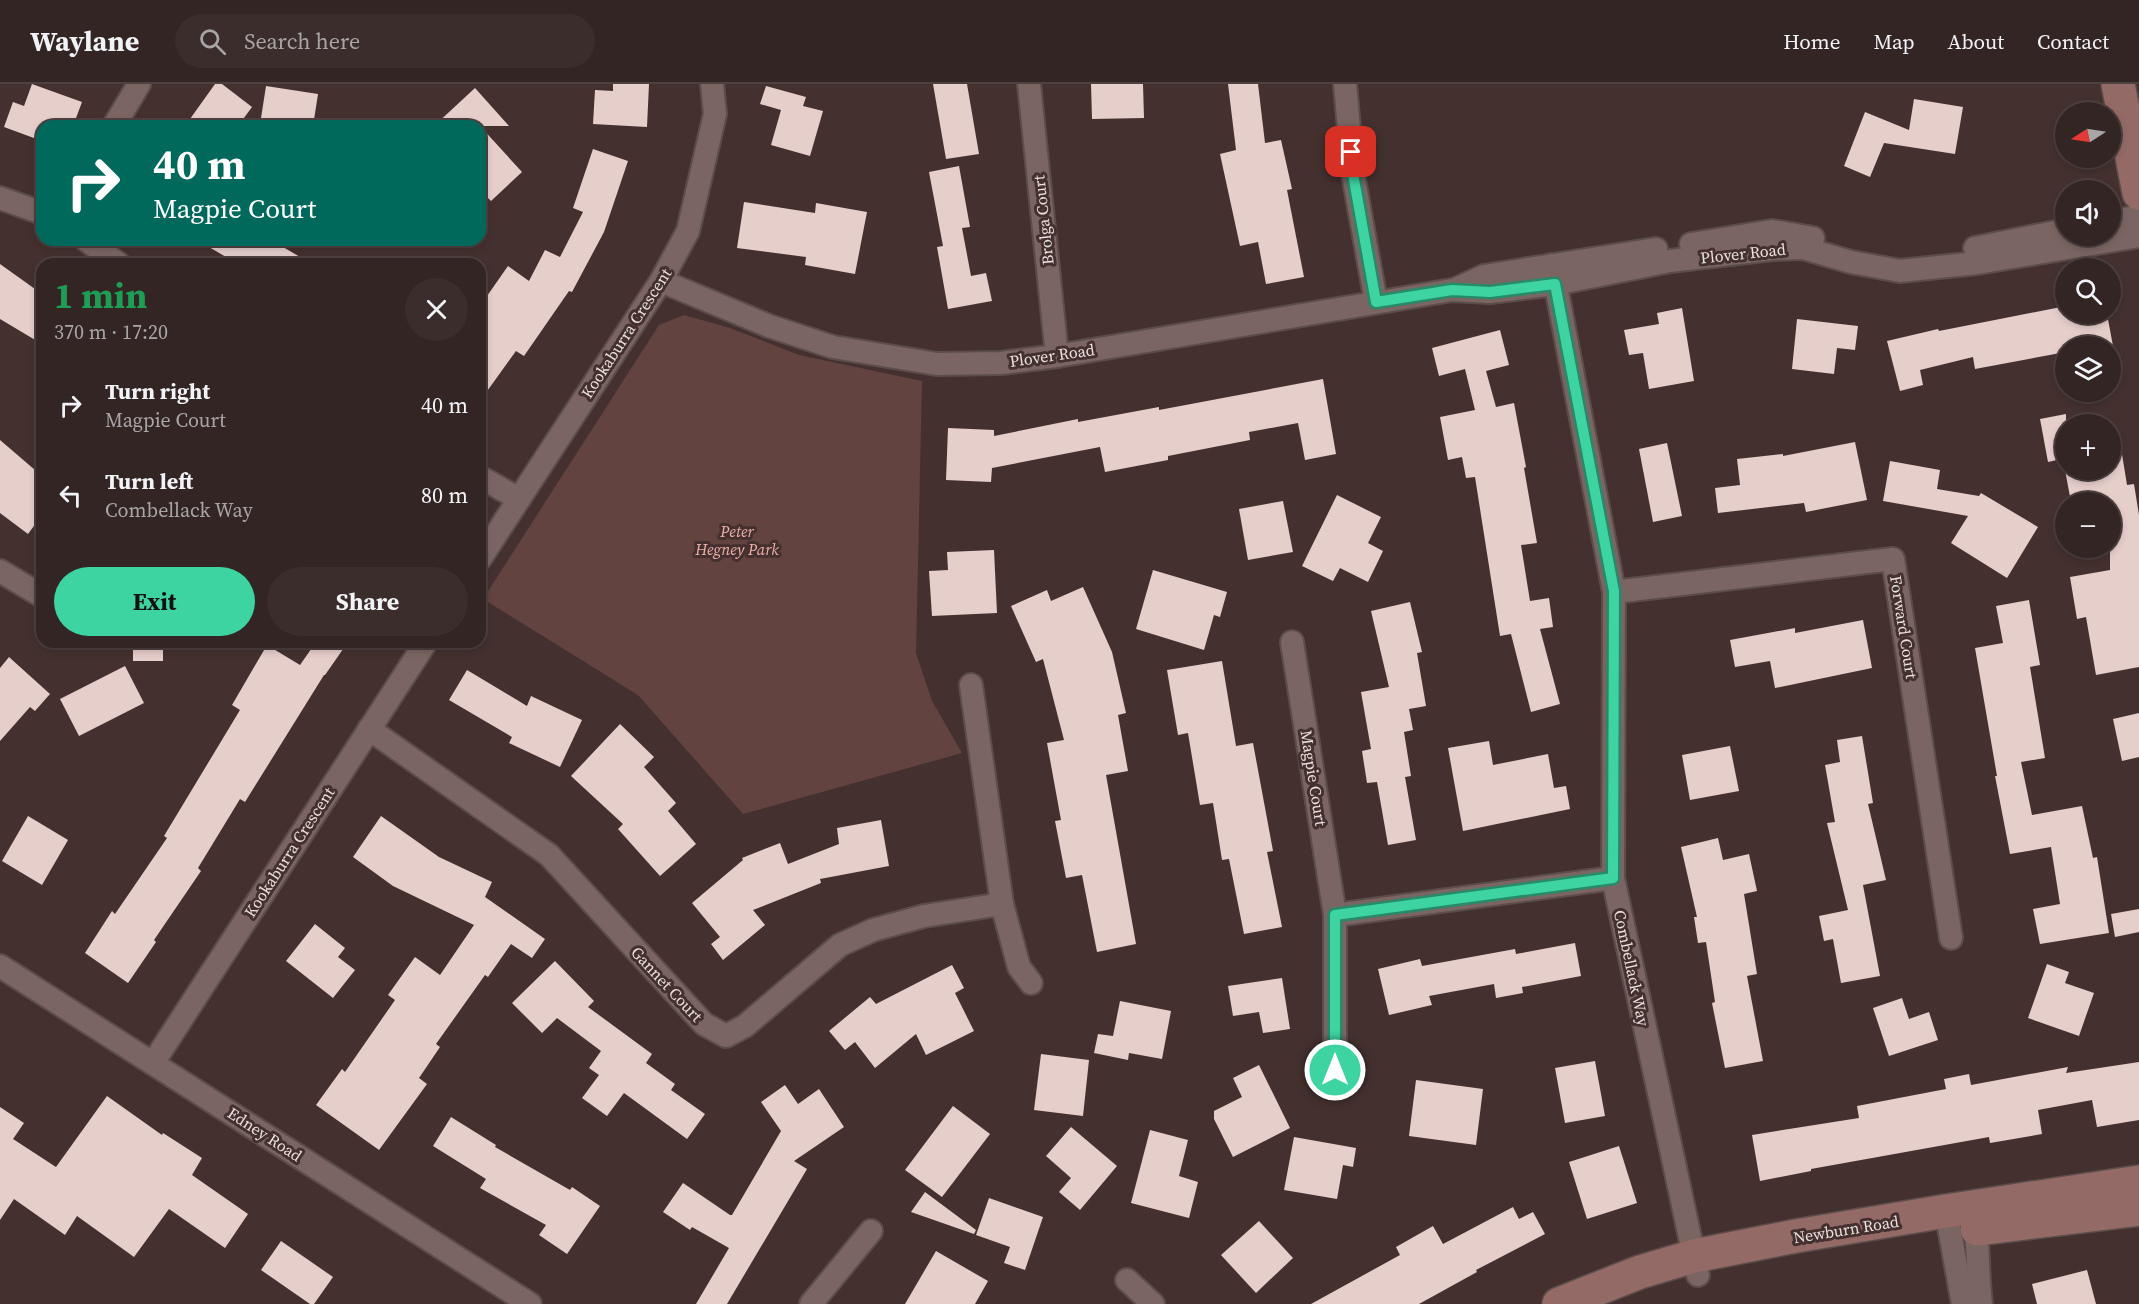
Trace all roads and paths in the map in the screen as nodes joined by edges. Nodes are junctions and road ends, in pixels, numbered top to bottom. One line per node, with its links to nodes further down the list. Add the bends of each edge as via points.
1 (139, 84): 6 (street)
2 (712, 84): 17 (street, Kookaburra Crescent, via 714,114 688,231)
3 (1029, 84): 19 (street, Brolga Court)
4 (1345, 84): 18 (street, via 1353,174)
5 (2118, 84): 7 (street)
6 (118, 120)
7 (2139, 193)
8 (0, 198): 9 (street)
9 (36, 211)
10 (2139, 216): 11 (street)
11 (2121, 220)
12 (2055, 232): 16 (street, Plover Road, via 1951,253 1891,256 1772,231)
13 (2139, 236): 16 (street, Plover Road, via 1977,263 1900,271 1803,248)
14 (94, 246): 15 (street)
15 (111, 258)
16 (1554, 274): 18 (street, Plover Road, via 1490,292 1452,290); 24 (street, Combellack Way)
17 (661, 281): 19 (street, Plover Road, via 769,326 833,346 937,364 1001,363); 21 (street, Kookaburra Crescent)
18 (1376, 302): 19 (street, Plover Road)
19 (1057, 356)
20 (486, 480): 21 (street)
21 (519, 498): 22 (street, Kookaburra Crescent)
22 (486, 550)
23 (0, 571): 25 (street)
24 (1614, 591): 30 (street, Combellack Way); 33 (street, Forward Court, via 1893,559)
25 (36, 592)
26 (1292, 642): 32 (street, Magpie Court)
27 (422, 648): 29 (street, Kookaburra Crescent)
28 (971, 685): 31 (street)
29 (369, 729): 31 (street, Gannet Court, via 549,855 704,1024 726,1036 745,1026 840,945 873,930 924,916); 36 (street, Kookaburra Crescent)
30 (1613, 878): 32 (street); 42 (street, Combellack Way)
31 (1002, 904): 35 (street, via 1019,967)
32 (1335, 915): 37 (street, Magpie Court)
33 (1952, 938)
34 (0, 966): 36 (street, Edney Road)
35 (1031, 983)
36 (153, 1063): 44 (street, Edney Road)
37 (1335, 1070)
38 (2139, 1182): 40 (street, Newburn Road)
39 (2139, 1209): 40 (street, Newburn Road)
40 (1961, 1220): 42 (street, Newburn Road, via 1802,1256); 49 (street); 50 (street)
41 (871, 1231): 45 (street)
42 (1696, 1266): 47 (street, Newburn Road, via 1640,1272); 48 (street, Newburn Road)
43 (1127, 1280): 46 (street)
44 (530, 1304)
45 (811, 1304)
46 (1153, 1304)
47 (1559, 1304)
48 (1611, 1304)
49 (1963, 1304)
50 (1981, 1304)

